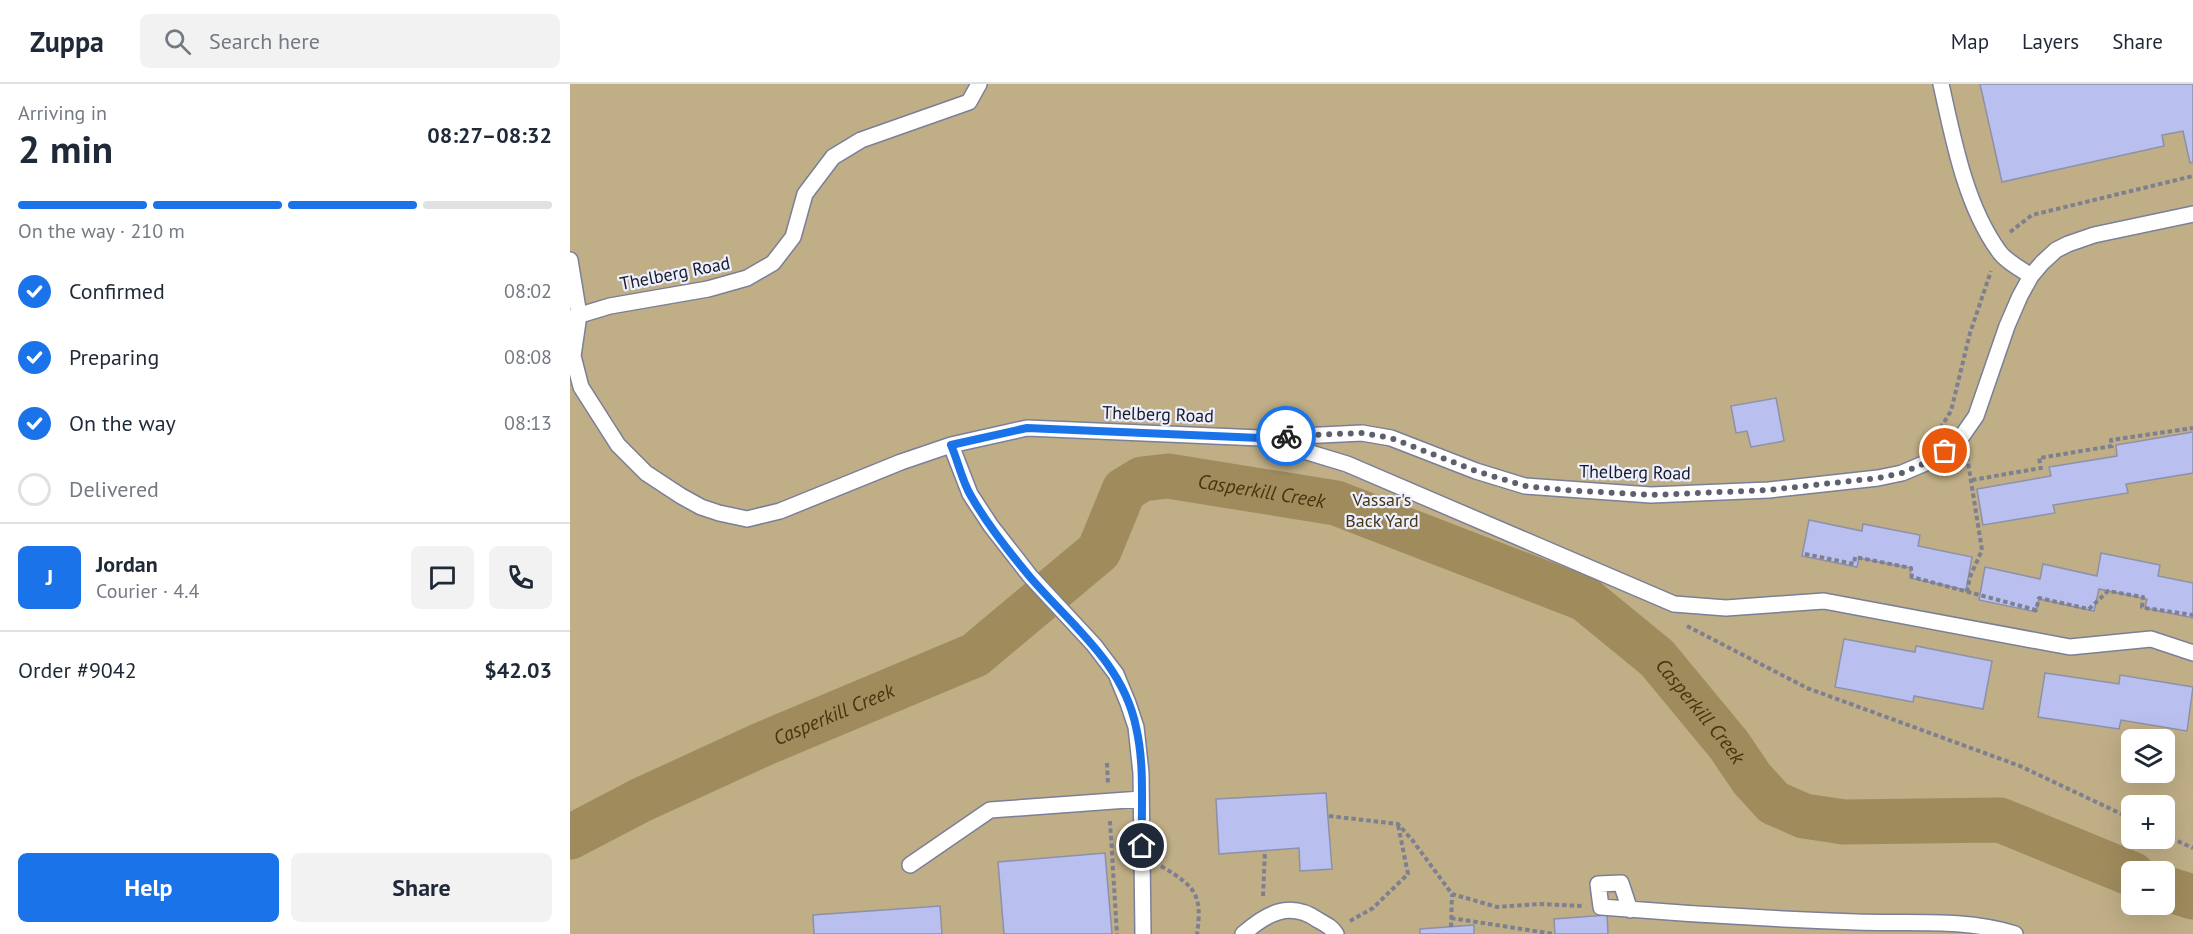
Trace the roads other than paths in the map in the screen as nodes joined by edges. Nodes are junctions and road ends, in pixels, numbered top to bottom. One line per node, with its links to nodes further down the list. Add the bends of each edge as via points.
1 (979, 84): 6 (lane, Thelberg Road, via 969,102 861,140 833,157 805,194 793,237 773,263 747,279 610,306)
2 (1941, 84): 5 (lane, via 1955,145 1977,211 1999,252)
3 (2193, 214): 5 (lane, Thelberg Road, via 2068,244 2056,250)
4 (570, 260): 6 (lane)
5 (2031, 276): 7 (lane, Thelberg Road, via 2007,326 1969,427 1935,459 1902,473 1769,490 1651,495 1525,486 1391,438 1362,433)
6 (574, 317): 8 (lane, Thelberg Road, via 573,356 581,387 618,445 646,473 681,496 718,513 747,519 780,512)
7 (1260, 438): 8 (lane, Thelberg Road, via 1027,428); 9 (lane, via 1347,464 1674,604 1726,608 1824,601 2070,647 2151,639)
8 (951, 445): 10 (lane, via 970,494 991,526 1116,674 1136,727)
9 (2193, 653)
10 (1141, 799): 11 (lane, via 990,810); 14 (lane)
11 (910, 865)
12 (1630, 910): 12 (lane, via 1602,907 1598,884 1621,883); 16 (lane, via 1739,918 1943,922)
13 (1335, 932): 15 (lane, via 1310,914 1287,909 1262,918)
14 (1143, 934)
15 (1243, 934)
16 (2015, 934)

